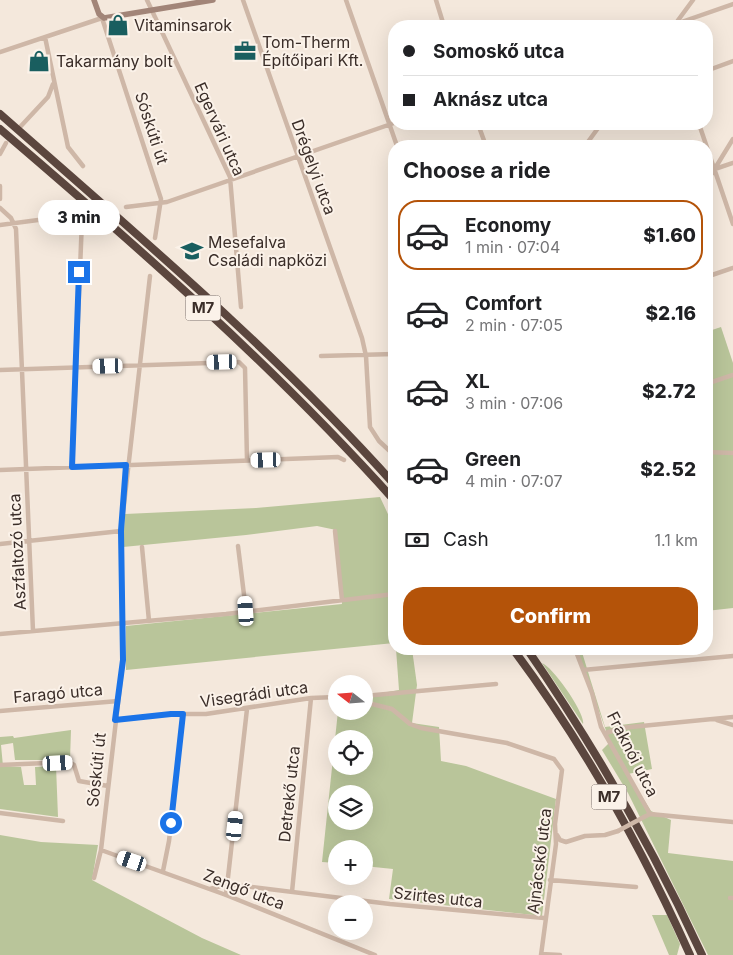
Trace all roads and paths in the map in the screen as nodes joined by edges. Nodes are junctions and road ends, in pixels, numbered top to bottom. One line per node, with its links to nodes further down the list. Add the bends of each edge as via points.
1 (94, 0): 10 (street, Sóskúti út)
2 (147, 0): 9 (street, Egervári utca)
3 (213, 0): 9 (street)
4 (243, 0): 27 (street, Drégelyi utca)
5 (346, 0): 20 (street)
6 (436, 0): 11 (street)
7 (694, 0): 12 (street)
8 (733, 4): 13 (street)
9 (150, 12): 10 (street); 33 (street, Egervári utca)
10 (102, 18): 14 (street); 36 (street, Sóskúti út)
11 (442, 20)
12 (677, 20)
13 (689, 20)
14 (45, 37): 15 (street); 18 (street)
15 (0, 52)
16 (733, 61): 17 (street)
17 (713, 68)
18 (54, 83): 22 (street, via 48,97); 30 (street, via 68,146)
19 (0, 114): 66 (highway, M7, via 162,254 270,355)
20 (388, 118)
21 (388, 125): 27 (street)
22 (22, 126)
23 (0, 129): 67 (highway, M7, via 231,333 313,413)
24 (733, 139): 31 (street)
25 (6, 143): 26 (street)
26 (0, 154)
27 (297, 158): 33 (street); 50 (street, Drégelyi utca)
28 (713, 163): 31 (street)
29 (733, 163): 31 (street)
30 (83, 166)
31 (715, 169): 32 (street); 39 (street)
32 (713, 172)
33 (232, 180): 36 (street); 47 (street, Egervári utca)
34 (0, 186): 35 (street)
35 (0, 199)
36 (161, 203): 37 (street); 43 (street, Sóskúti út)
37 (126, 206)
38 (0, 208): 40 (street)
39 (732, 216): 41 (street)
40 (14, 223): 42 (street); 52 (street, via 76,215 82,220); 53 (street, Aszfaltozó utca)
41 (733, 224)
42 (0, 225)
43 (155, 238)
44 (733, 268): 45 (street)
45 (713, 275)
46 (150, 276): 51 (street, Sóskúti út)
47 (241, 307)
48 (388, 354): 50 (street)
49 (320, 356): 50 (street)
50 (366, 356): 57 (street, Drégelyi utca, via 371,430)
51 (139, 364): 52 (street); 60 (street, via 239,362 245,368); 62 (street, Sóskúti út)
52 (76, 367): 53 (street); 63 (street)
53 (22, 369): 54 (street); 64 (street, Aszfaltozó utca)
54 (0, 370)
55 (733, 375): 56 (street)
56 (713, 382)
57 (388, 448)
58 (713, 452): 59 (street)
59 (733, 453)
60 (247, 460): 61 (street, via 338,457); 62 (street)
61 (344, 460)
62 (126, 465): 63 (street); 68 (street, Sóskúti út)
63 (72, 467): 64 (street)
64 (26, 469): 65 (street); 70 (street, Aszfaltozó utca)
65 (0, 470)
66 (388, 478)
67 (388, 494)
68 (121, 531): 70 (street); 78 (street, Sóskúti út)
69 (335, 531): 75 (street)
70 (29, 541): 71 (street); 79 (street, Aszfaltozó utca)
71 (0, 544)
72 (238, 546): 76 (street)
73 (142, 547): 77 (street)
74 (388, 595): 75 (street)
75 (342, 600): 76 (street)
76 (246, 611): 77 (street)
77 (148, 621): 78 (street)
78 (123, 623): 79 (street); 90 (street, Sóskúti út)
79 (33, 631): 80 (street)
80 (0, 634)
81 (517, 655): 122 (highway, M7, via 563,722 619,815)
82 (531, 655): 123 (highway, M7, via 625,803)
83 (577, 655): 85 (street, Fraknói utca)
84 (733, 656): 85 (street)
85 (583, 670): 99 (street, Fraknói utca, via 601,726)
86 (496, 684): 87 (street)
87 (373, 695)
88 (328, 697): 89 (street, Visegrádi utca)
89 (311, 698): 92 (street, Visegrádi utca); 116 (street, Detrekő utca)
90 (118, 701): 93 (street, Faragó utca); 97 (street, Sóskúti út)
91 (373, 704): 106 (street, Ajnácskő utca, via 392,709 410,724 421,728 507,743 554,759 562,770)
92 (247, 709): 94 (street, Visegrádi utca); 113 (street)
93 (0, 711)
94 (183, 714): 97 (street, Visegrádi utca); 110 (street)
95 (733, 716): 96 (street)
96 (714, 719): 98 (street); 99 (street)
97 (115, 720): 101 (street, Sóskúti út)
98 (733, 725)
99 (606, 732): 103 (street, Fraknói utca)
100 (0, 765): 101 (street, via 69,762 74,766 79,781)
101 (108, 786): 108 (street, Sóskúti út)
102 (0, 813): 104 (street)
103 (650, 814): 105 (street); 107 (street, bridge, via 618,832)
104 (63, 821)
105 (733, 822)
106 (556, 833): 107 (street, via 560,840); 109 (street, Ajnácskő utca)
107 (566, 842): 109 (street)
108 (101, 850): 110 (street, Zengő utca); 111 (street, Sóskúti út)
109 (555, 850): 112 (street, Ajnácskő utca)
110 (163, 871): 115 (street, Zengő utca)
111 (94, 878)
112 (550, 880): 114 (street); 118 (street, Ajnácskő utca)
113 (228, 884): 115 (street, Szirtes utca); 116 (street, Szirtes utca); 117 (street)
114 (636, 887)
115 (210, 889): 117 (street, Zengő utca)
116 (292, 892): 118 (street, Szirtes utca)
117 (226, 895): 120 (street, Zengő utca)
118 (544, 918): 119 (street, Ajnácskő utca)
119 (541, 954): 121 (street)
120 (375, 955)
121 (560, 955)
122 (690, 955)
123 (702, 955)

